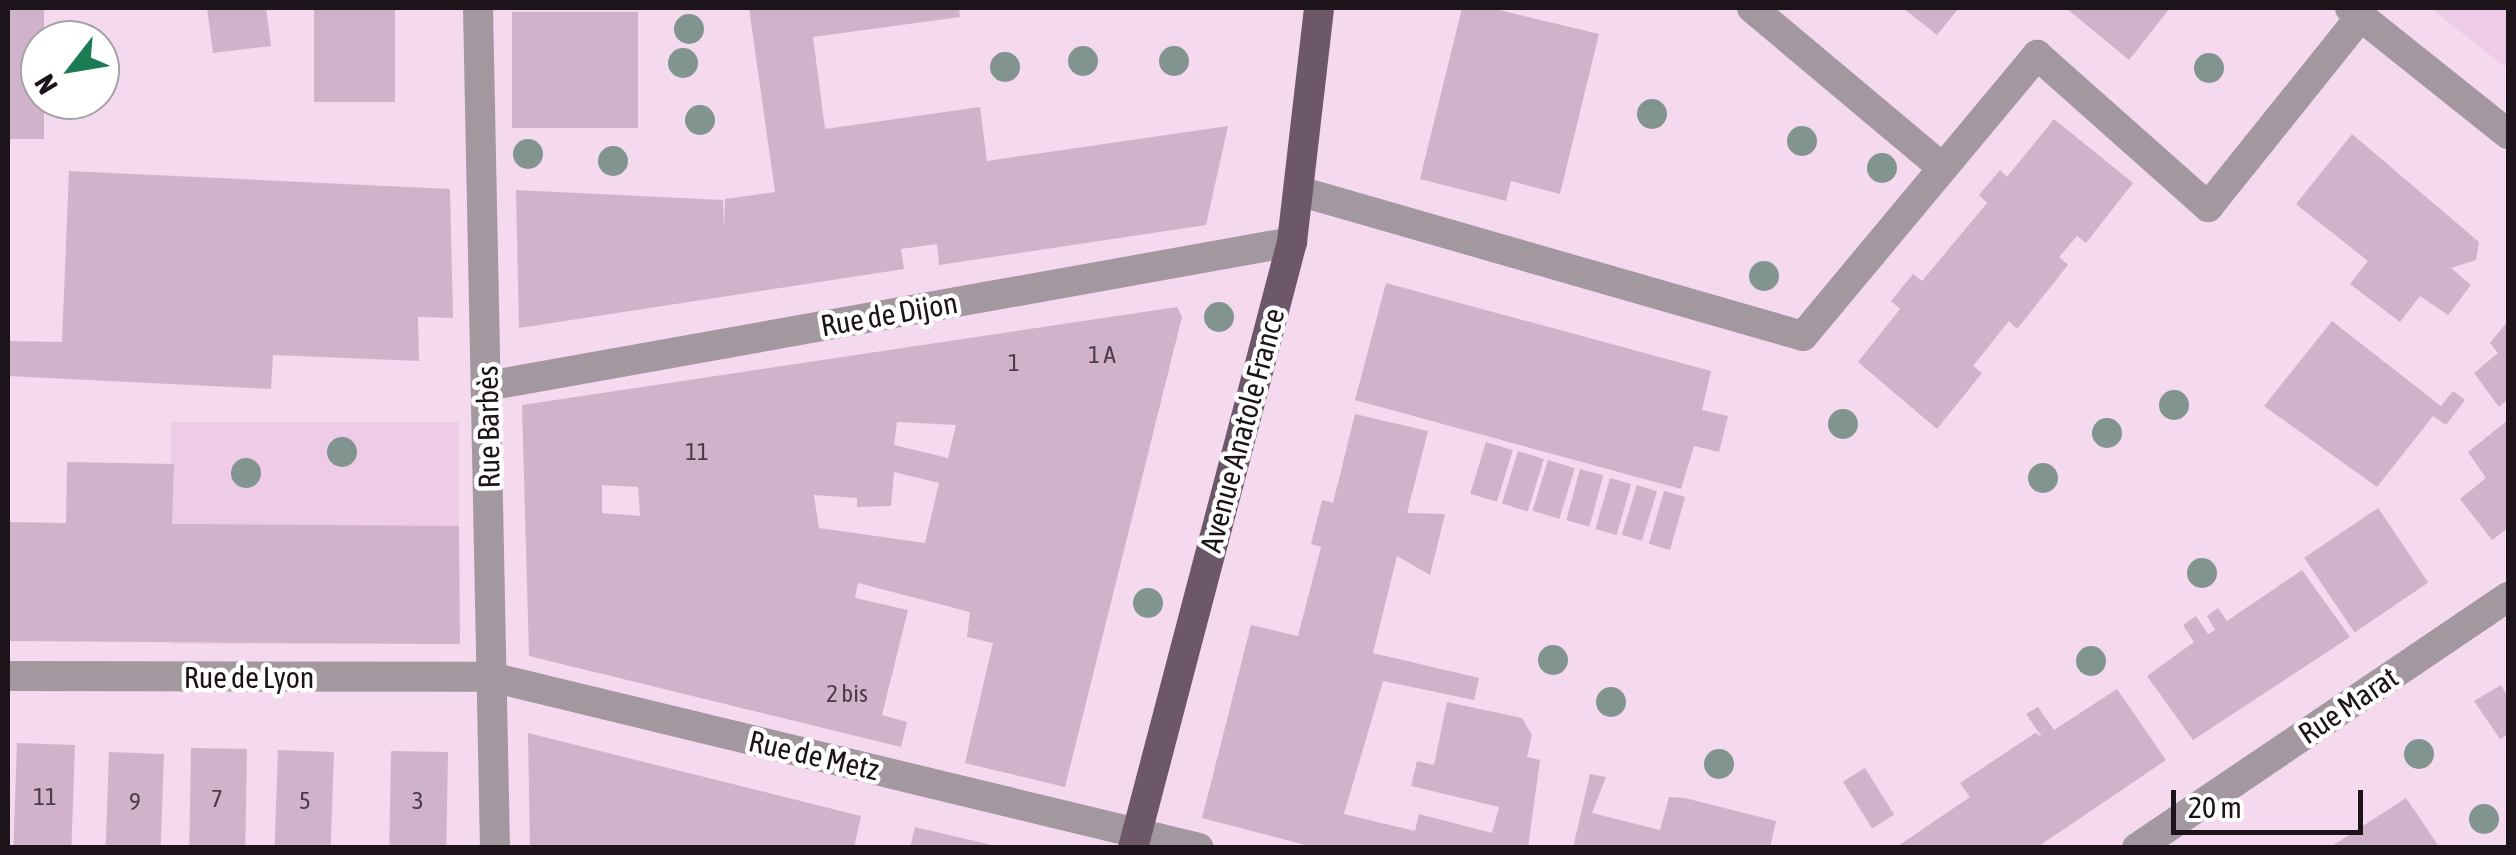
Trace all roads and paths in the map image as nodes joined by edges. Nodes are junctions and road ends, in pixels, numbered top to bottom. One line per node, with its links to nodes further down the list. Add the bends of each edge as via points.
1 (478, 8): 9 (street, Rue Barbès)
2 (1319, 8): 7 (main road, Avenue Anatole France)
3 (1752, 8): 6 (street)
4 (2356, 12): 5 (street); 6 (street, via 2208,206 2036,55)
5 (2508, 134)
6 (1943, 168): 7 (street, via 1802,336)
7 (1302, 192): 8 (main road, Avenue Anatole France)
8 (1292, 242): 9 (street, Rue de Dijon); 13 (main road, Avenue Anatole France)
9 (488, 386): 12 (street, Rue Barbès)
10 (2508, 597): 16 (street, Rue Marat)
11 (8, 676): 12 (street, Rue de Lyon)
12 (491, 678): 13 (street, Rue de Metz); 14 (street, Rue Barbès)
13 (1135, 840): 15 (street, Rue de Metz)
14 (496, 848)
15 (1199, 848)
16 (2137, 848)

